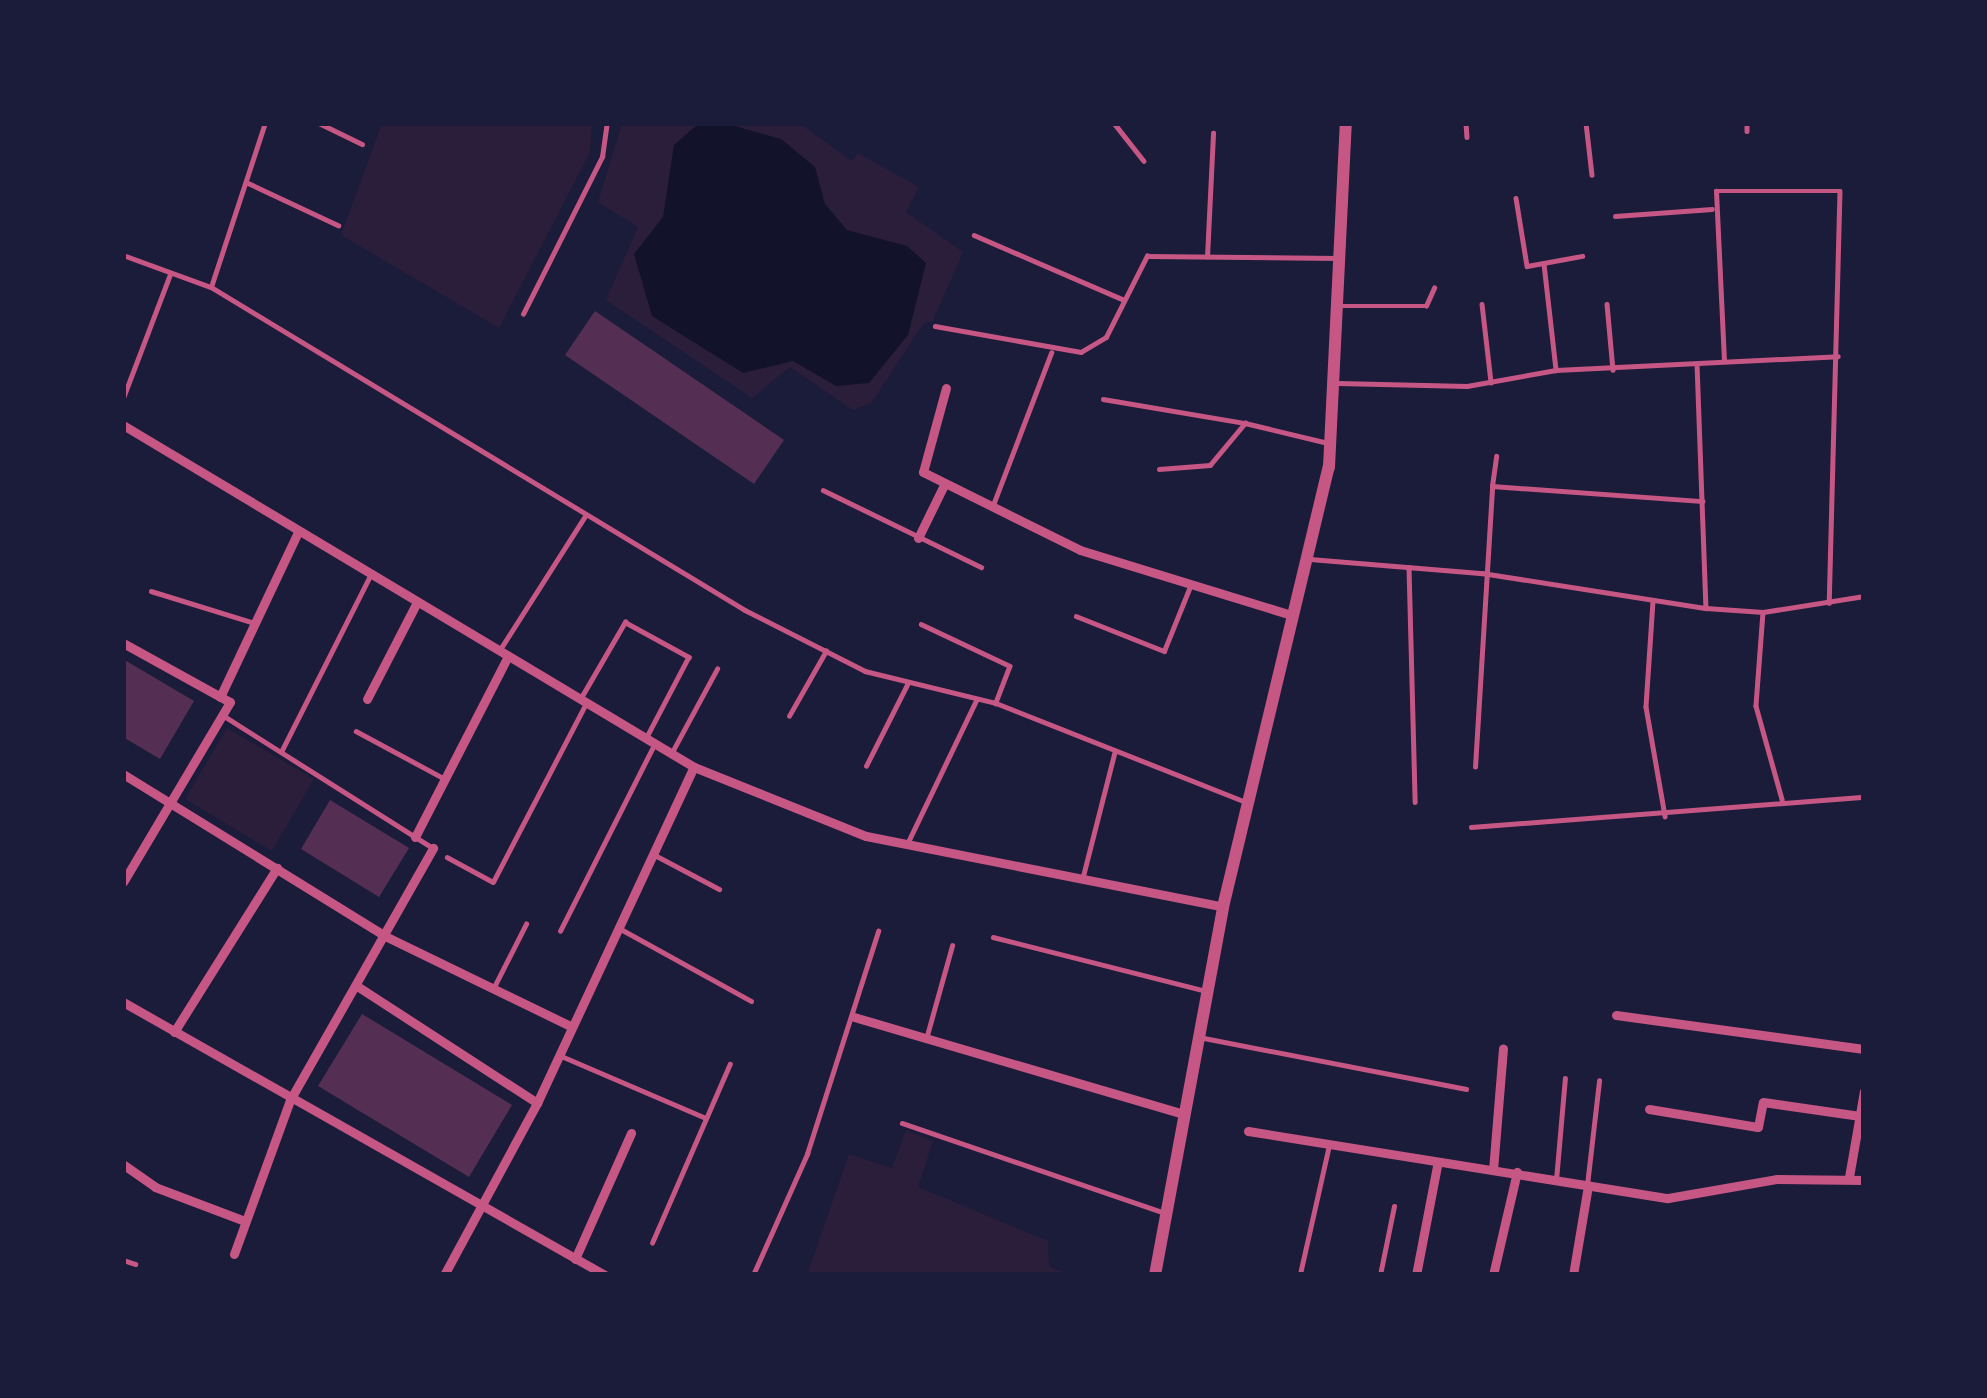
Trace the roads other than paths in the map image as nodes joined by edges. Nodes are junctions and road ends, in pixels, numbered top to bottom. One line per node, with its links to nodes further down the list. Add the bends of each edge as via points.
1 (265, 123): 13 (lane)
2 (320, 123): 10 (lane)
3 (607, 123): 31 (lane, via 602,157)
4 (1114, 123): 11 (lane)
5 (1346, 123): 22 (street)
6 (1466, 123): 9 (lane)
7 (1586, 123): 12 (lane)
8 (1213, 133): 21 (lane)
9 (1467, 137)
10 (362, 144)
11 (1144, 161)
12 (1592, 175)
13 (246, 182): 17 (lane); 25 (lane)
14 (1516, 198): 23 (lane, via 1523,263)
15 (1712, 209): 16 (lane); 34 (lane, via 1722,188 1835,189); 35 (lane)
16 (1615, 216)
17 (338, 225)
18 (974, 236): 27 (lane)
19 (123, 255): 24 (lane)
20 (1582, 256): 23 (lane)
21 (1207, 257): 22 (lane); 27 (lane, via 1147,256)
22 (1344, 258): 30 (street)
23 (1544, 264): 37 (lane)
24 (171, 273): 25 (lane); 42 (lane)
25 (211, 287): 54 (lane)
26 (1434, 288): 30 (lane, via 1426,306)
27 (1124, 300): 33 (lane, via 1100,345)
28 (1482, 304): 39 (lane)
29 (1606, 304): 38 (lane)
30 (1342, 306): 40 (street)
31 (523, 314)
32 (935, 326): 33 (lane)
33 (1052, 353): 53 (lane)
34 (1838, 356): 35 (lane); 66 (lane)
35 (1724, 361): 36 (lane)
36 (1697, 364): 38 (lane); 52 (lane)
37 (1556, 370): 38 (lane); 39 (lane)
38 (1613, 370)
39 (1491, 382): 40 (lane)
40 (1338, 383): 46 (street)
41 (946, 388): 49 (street, via 923,472)
42 (123, 398)
43 (1103, 399): 44 (lane)
44 (1245, 424): 46 (lane); 48 (lane, via 1210,465)
45 (123, 425): 55 (street)
46 (1332, 444): 57 (street)
47 (1496, 456): 50 (lane)
48 (1159, 470)
49 (944, 485): 53 (street); 56 (street)
50 (1492, 486): 52 (lane); 60 (lane)
51 (824, 490): 56 (lane)
52 (1702, 501): 68 (lane)
53 (991, 511): 62 (street)
54 (586, 514): 75 (lane); 76 (lane)
55 (298, 532): 61 (street); 73 (street)
56 (918, 538): 59 (lane)
57 (1306, 559): 58 (lane); 70 (street)
58 (1409, 566): 60 (lane); 100 (lane)
59 (980, 567)
60 (1482, 573): 65 (lane); 93 (lane)
61 (370, 576): 67 (street); 88 (lane)
62 (1190, 589): 70 (street); 71 (lane, via 1164,651)
63 (151, 591): 73 (lane)
64 (1864, 596): 66 (lane)
65 (1653, 602): 68 (lane); 101 (lane, via 1646,707)
66 (1829, 603): 69 (lane)
67 (416, 604): 76 (street); 80 (street)
68 (1706, 608): 69 (lane)
69 (1763, 612): 97 (lane, via 1756,706)
70 (1291, 615): 99 (street)
71 (1076, 616)
72 (921, 623): 83 (lane, via 1010,666)
73 (256, 624): 79 (street)
74 (123, 643): 79 (street)
75 (826, 651): 78 (lane); 85 (lane)
76 (502, 656): 82 (street); 95 (street)
77 (717, 669): 90 (lane)
78 (908, 683): 81 (lane); 91 (lane)
79 (220, 697): 84 (street, via 230,702)
80 (368, 700)
81 (976, 701): 83 (lane); 104 (lane)
82 (582, 703): 87 (street); 87 (lane, via 625,622 689,657); 107 (lane, via 493,882)
83 (996, 703): 89 (lane)
84 (222, 715): 88 (lane); 98 (street)
85 (789, 716)
86 (356, 731): 95 (lane)
87 (649, 744): 90 (street); 116 (lane)
88 (281, 752): 103 (lane)
89 (1114, 754): 99 (lane); 109 (lane)
90 (670, 756): 92 (street)
91 (866, 766)
92 (694, 767): 104 (street, via 847,830); 106 (street)
93 (1475, 767)
94 (123, 774): 98 (street)
95 (445, 779): 103 (street)
96 (1864, 797): 97 (lane)
97 (1783, 801): 101 (lane)
98 (170, 802): 108 (street); 110 (street)
99 (1247, 802): 112 (street)
100 (1415, 802)
101 (1664, 816): 102 (lane)
102 (1471, 827)
103 (416, 837): 105 (lane)
104 (907, 845): 109 (street)
105 (433, 848): 117 (street)
106 (653, 854): 111 (lane); 114 (street)
107 (447, 857)
108 (277, 868): 117 (street); 128 (street)
109 (1083, 875): 112 (street)
110 (123, 882)
111 (719, 889)
112 (1222, 907): 122 (street)
113 (526, 924): 121 (lane)
114 (619, 928): 123 (lane); 127 (street)
115 (878, 931): 126 (lane)
116 (560, 932)
117 (386, 936): 120 (street); 121 (street)
118 (992, 937): 122 (lane)
119 (952, 946): 130 (lane)
120 (357, 986): 139 (street); 140 (street)
121 (494, 989): 127 (street)
122 (1206, 992): 129 (street)
123 (751, 1000)
124 (123, 1002): 128 (street)
125 (1616, 1015): 132 (street)
126 (854, 1017): 130 (street); 169 (lane, via 807,1154)
127 (572, 1027): 133 (street)
128 (174, 1032): 139 (street)
129 (1198, 1037): 137 (lane); 142 (street)
130 (926, 1039): 142 (street)
131 (1502, 1048): 151 (street)
132 (1864, 1049)
133 (559, 1055): 140 (street); 144 (lane)
134 (730, 1064): 144 (lane)
135 (1565, 1078): 154 (lane)
136 (1599, 1081): 156 (lane)
137 (1466, 1089)
138 (1864, 1091): 143 (street)
139 (290, 1100): 158 (street); 160 (street)
140 (537, 1103): 158 (street)
141 (1649, 1109): 143 (street, via 1758,1127 1763,1102)
142 (1184, 1114): 159 (street)
143 (1860, 1116): 153 (street)
144 (706, 1118): 161 (lane)
145 (902, 1123): 159 (lane)
146 (1248, 1131): 148 (street)
147 (631, 1133): 163 (street)
148 (1329, 1145): 150 (street); 166 (lane)
149 (124, 1165): 160 (street, via 155,1187)
150 (1437, 1166): 151 (street); 172 (street)
151 (1493, 1170): 152 (street)
152 (1516, 1172): 154 (street); 173 (street)
153 (1849, 1178): 155 (street); 156 (street, via 1777,1179 1668,1198)
154 (1556, 1180): 156 (street)
155 (1864, 1180)
156 (1587, 1190): 174 (street)
157 (1394, 1206): 171 (lane)
158 (479, 1210): 163 (street); 167 (street)
159 (1165, 1214): 170 (street)
160 (245, 1221): 162 (street)
161 (652, 1243)
162 (234, 1254)
163 (575, 1259): 168 (street)
164 (123, 1260): 165 (lane)
165 (135, 1264)
166 (1300, 1274)
167 (444, 1275)
168 (605, 1275)
169 (752, 1275)
170 (1155, 1275)
171 (1380, 1275)
172 (1415, 1275)
173 (1493, 1275)
174 (1573, 1275)

